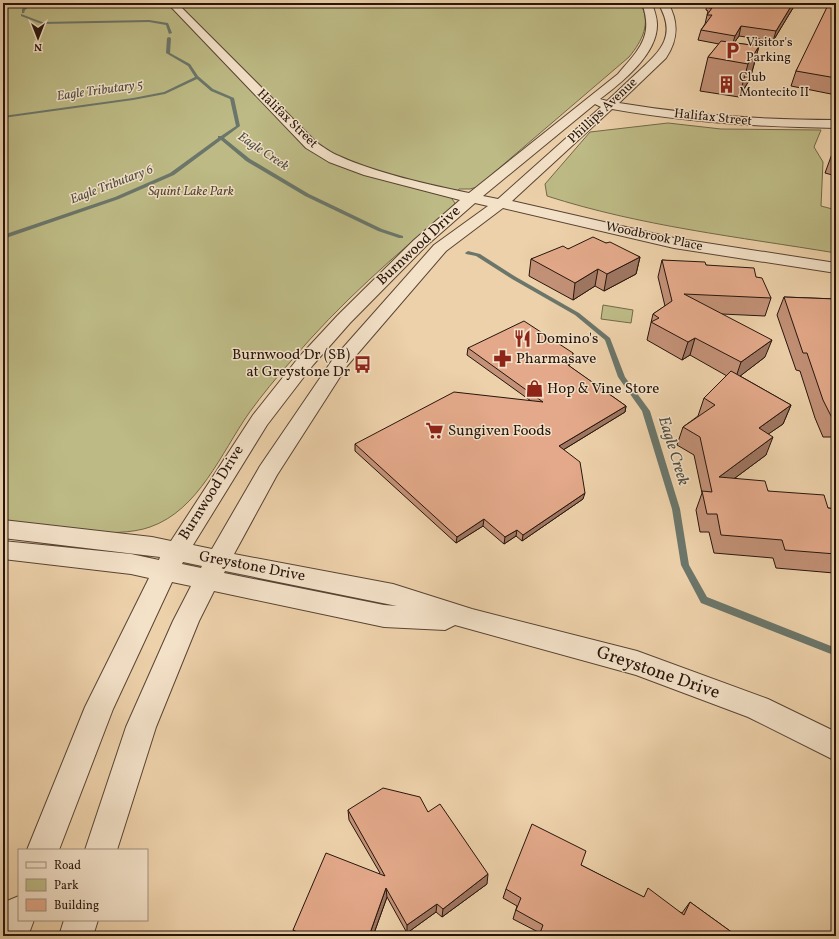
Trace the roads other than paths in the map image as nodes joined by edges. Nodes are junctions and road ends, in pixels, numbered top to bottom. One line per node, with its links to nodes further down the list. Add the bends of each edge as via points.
1 (646, 3): 4 (street, Phillips Avenue, via 651,12 653,30 650,40 622,76)
2 (663, 3): 5 (street, Phillips Avenue, via 669,12 672,26 670,43 662,56)
3 (176, 7): 7 (street, Halifax Street, via 311,145 334,159 369,172)
4 (591, 101): 5 (street, Halifax Street); 7 (street, Phillips Avenue)
5 (610, 104): 6 (street, Halifax Street, via 709,119 775,124); 8 (street, Phillips Avenue)
6 (836, 124)
7 (473, 198): 8 (street, Woodbrook Place); 12 (street, Burnwood Drive, via 398,264 306,362 260,420)
8 (500, 204): 9 (street, Woodbrook Place, via 674,243); 13 (street, Burnwood Drive, via 440,248 340,363 268,472)
9 (836, 268)
10 (3, 529): 12 (street, Greystone Drive, via 152,546)
11 (3, 550): 12 (street, Greystone Drive, via 131,564)
12 (170, 561): 13 (street, Greystone Drive); 15 (street, Burnwood Drive, via 99,707)
13 (212, 570): 14 (street, Greystone Drive, via 384,616 472,620 580,646 638,663 758,708); 16 (street, Burnwood Drive, via 186,621 141,727)
14 (836, 747)
15 (43, 849)
16 (101, 849)
17 (18, 916): 19 (street)
18 (81, 921): 20 (street)
19 (11, 936)
20 (76, 936)

